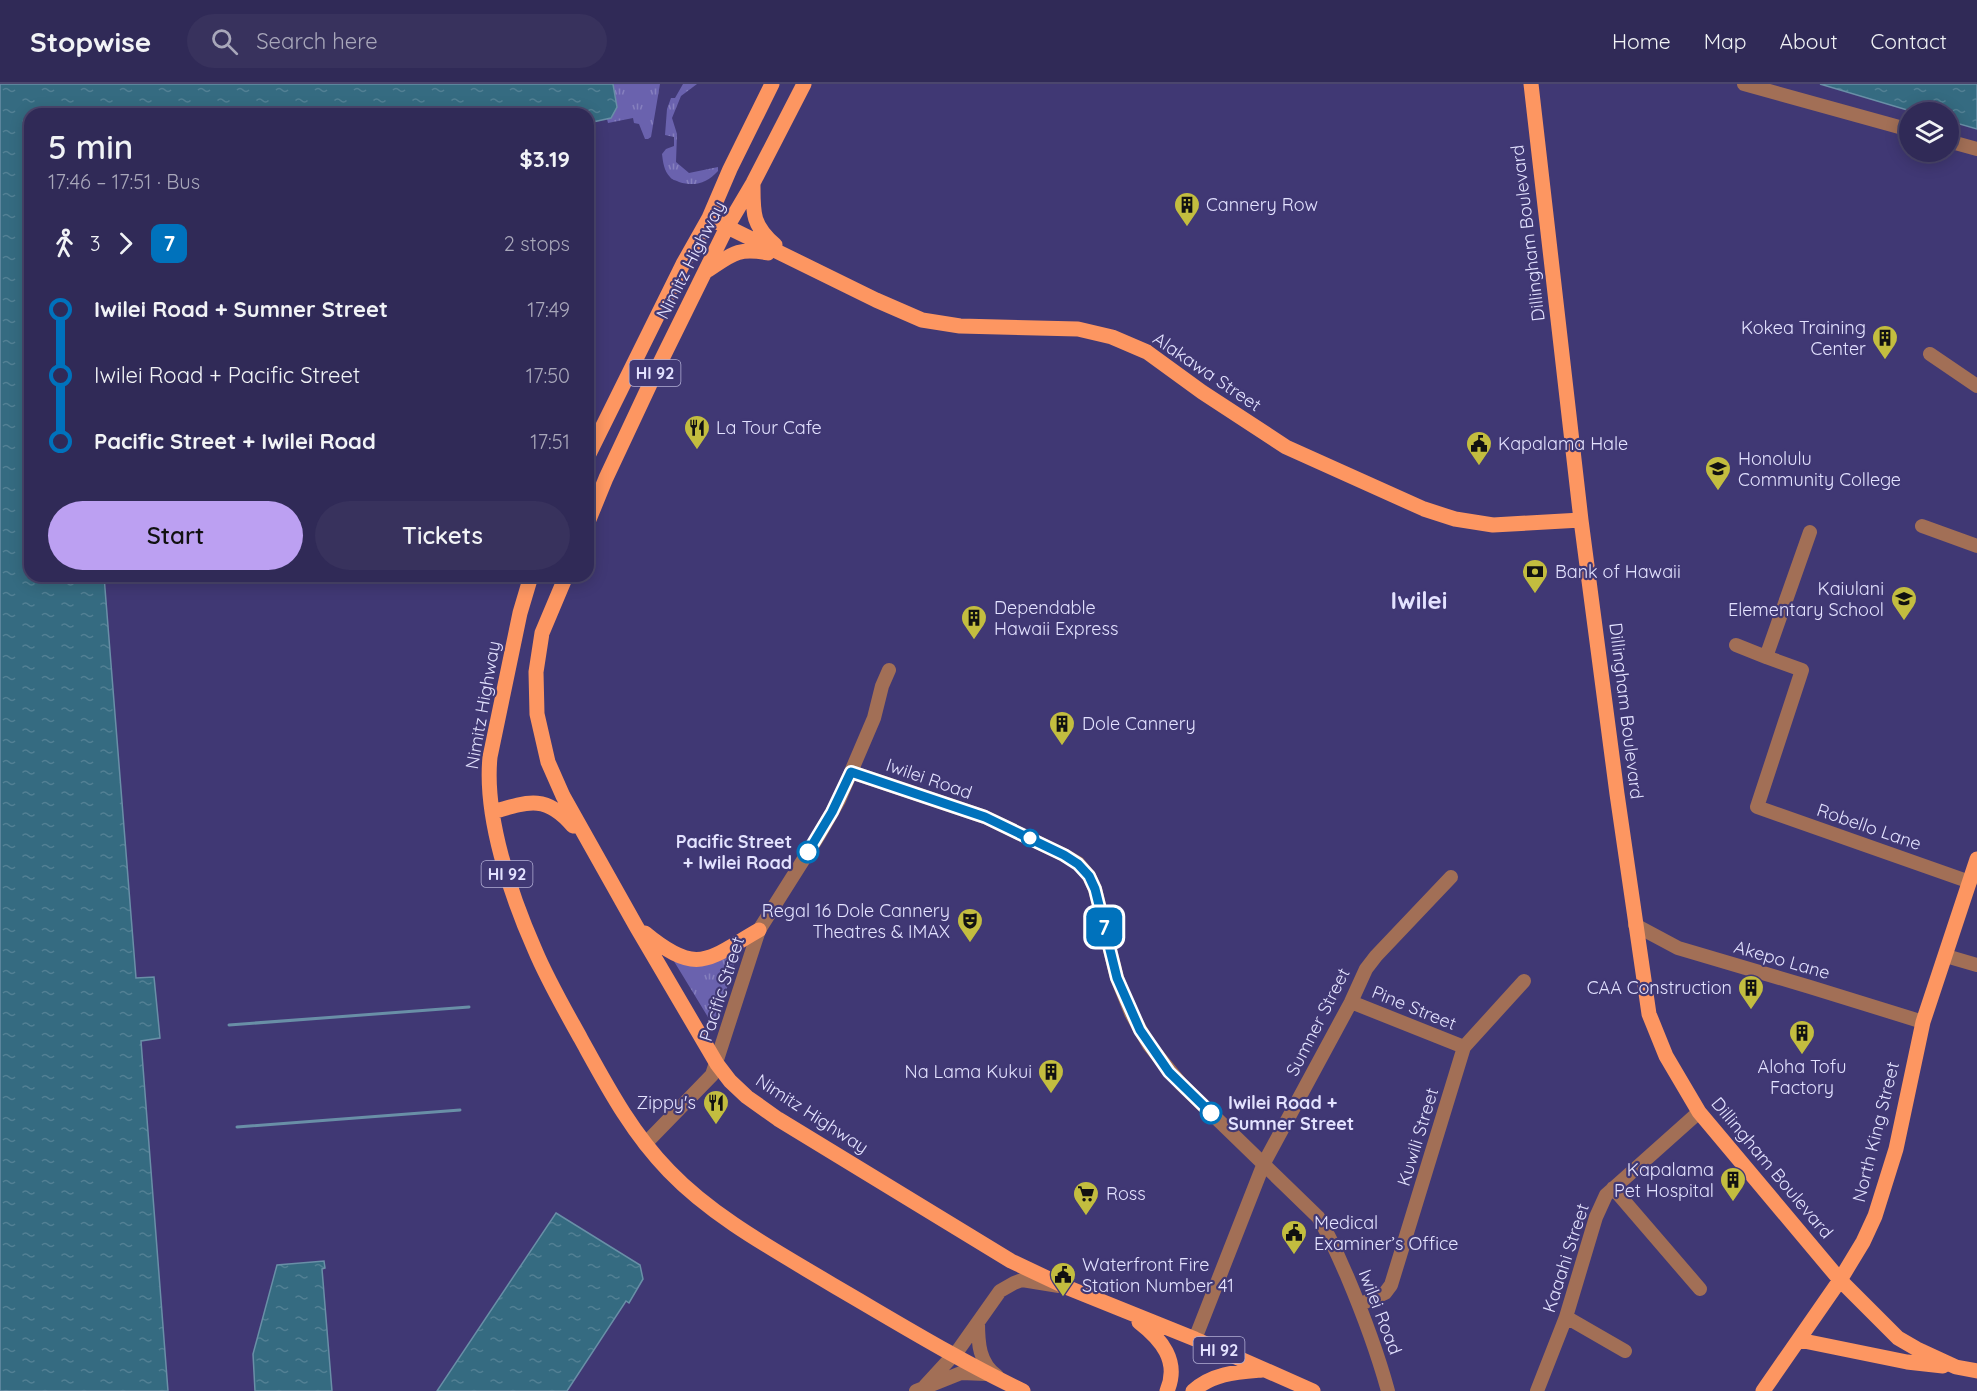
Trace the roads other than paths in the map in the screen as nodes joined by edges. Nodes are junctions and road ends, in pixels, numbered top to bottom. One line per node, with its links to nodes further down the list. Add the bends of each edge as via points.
1 (772, 84): 9 (main road, Nimitz Highway / HI 92)
2 (804, 84): 8 (main road, Nimitz Highway / HI 92)
3 (1531, 84): 17 (main road, Dillingham Boulevard)
4 (1744, 84): 5 (street)
5 (1899, 127)
6 (1959, 144): 7 (street)
7 (1977, 149)
8 (753, 183): 10 (main road, Nimitz Highway / HI 92); 11 (main road, via 753,210 758,226)
9 (709, 218): 10 (main road, Alakawa Street); 15 (main road, Nimitz Highway / HI 92)
10 (727, 227): 11 (main road, Alakawa Street); 12 (main road, Nimitz Highway / HI 92)
11 (789, 257): 12 (main road, via 750,249 734,253); 17 (main road, Alakawa Street, via 922,320 960,326 1078,329 1112,337 1147,352 1286,447 1439,514 1500,525)
12 (706, 272): 16 (main road, Nimitz Highway / HI 92)
13 (1930, 354): 14 (street)
14 (1977, 386)
15 (594, 444)
16 (594, 507)
17 (1581, 520): 32 (main road, Dillingham Boulevard)
18 (1922, 526): 20 (street)
19 (1810, 531): 24 (street)
20 (1977, 546)
21 (529, 582): 27 (main road, Nimitz Highway / HI 92, via 519,613 490,757)
22 (563, 582): 28 (main road, Nimitz Highway / HI 92, via 542,633 536,672 537,714 548,762)
23 (1736, 645): 24 (street)
24 (1766, 657): 31 (street, Robello Lane, via 1802,670 1757,807)
25 (889, 670): 26 (street, Pacific Street)
26 (851, 772): 34 (street, Pacific Street, via 826,824); 44 (street, Iwilei Road, via 985,817 1078,864 1095,889 1117,978 1140,1030 1181,1084)
27 (493, 812): 28 (main road, via 518,804 543,804 563,814); 43 (main road, Nimitz Highway / HI 92, via 507,875 538,959 611,1094)
28 (590, 844): 33 (main road, Nimitz Highway / HI 92)
29 (1977, 860): 31 (main road, North King Street)
30 (1451, 877): 38 (street, Sumner Street, via 1372,960)
31 (1970, 882): 35 (main road, North King Street)
32 (1635, 925): 39 (street, Akepo Lane, via 1678,948); 42 (main road, Dillingham Boulevard, via 1648,1014 1665,1056)
33 (636, 926): 34 (main road, via 664,949 696,960 722,954); 41 (main road, Nimitz Highway / HI 92)
34 (759, 930): 41 (street, Pacific Street)
35 (1946, 956): 36 (street); 39 (main road, North King Street)
36 (1977, 965)
37 (1524, 981): 40 (street, Kuwili Street)
38 (1351, 1002): 40 (street, Pine Street); 44 (street, Sumner Street)
39 (1923, 1022): 48 (main road, North King Street, via 1884,1191 1870,1228)
40 (1464, 1047): 51 (street, Kuwili Street, via 1391,1285 1385,1293)
41 (717, 1064): 43 (street, Pacific Street, via 712,1075); 49 (main road, Nimitz Highway / HI 92, via 730,1081 771,1114 975,1240)
42 (1699, 1112): 47 (street, Kaaahi Street); 48 (main road, Dillingham Boulevard)
43 (645, 1144): 58 (main road, Nimitz Highway / HI 92, via 684,1186 741,1228)
44 (1264, 1163): 45 (street, Iwilei Road); 46 (street, Sumner Street)
45 (1281, 1179): 46 (street); 51 (street, Iwilei Road, via 1325,1227)
46 (1255, 1186): 55 (street, Sumner Street)
47 (1613, 1188): 50 (street); 53 (street, Kaaahi Street, via 1596,1217)
48 (1840, 1280): 56 (main road, North King Street); 59 (main road, Dillingham Boulevard, via 1898,1338)
49 (1066, 1287): 52 (main road, Nimitz Highway / HI 92); 54 (street, via 1030,1280 1014,1283 1000,1291)
50 (1700, 1289)
51 (1359, 1305): 69 (street, Iwilei Road)
52 (1124, 1312): 55 (main road, Nimitz Highway / HI 92); 66 (main road, via 1162,1342 1171,1372)
53 (1566, 1317): 57 (street); 70 (street, Kaaahi Street)
54 (978, 1322): 58 (street); 63 (street, via 982,1359)
55 (1195, 1339): 60 (main road, Nimitz Highway / HI 92)
56 (1799, 1340): 59 (main road, via 1907,1362); 71 (main road, North King Street)
57 (1625, 1351)
58 (952, 1355): 62 (main road, Nimitz Highway / HI 92); 64 (street)
59 (1956, 1367): 61 (main road)
60 (1265, 1369): 67 (main road, via 1223,1374); 68 (main road, Nimitz Highway / HI 92)
61 (1977, 1371)
62 (986, 1374): 63 (main road, Nimitz Highway / HI 92); 64 (street, via 962,1372)
63 (1006, 1383): 65 (main road, Nimitz Highway / HI 92)
64 (920, 1389)
65 (1023, 1391)
66 (1167, 1391)
67 (1193, 1391)
68 (1313, 1391)
69 (1388, 1391)
70 (1537, 1391)
71 (1763, 1391)

